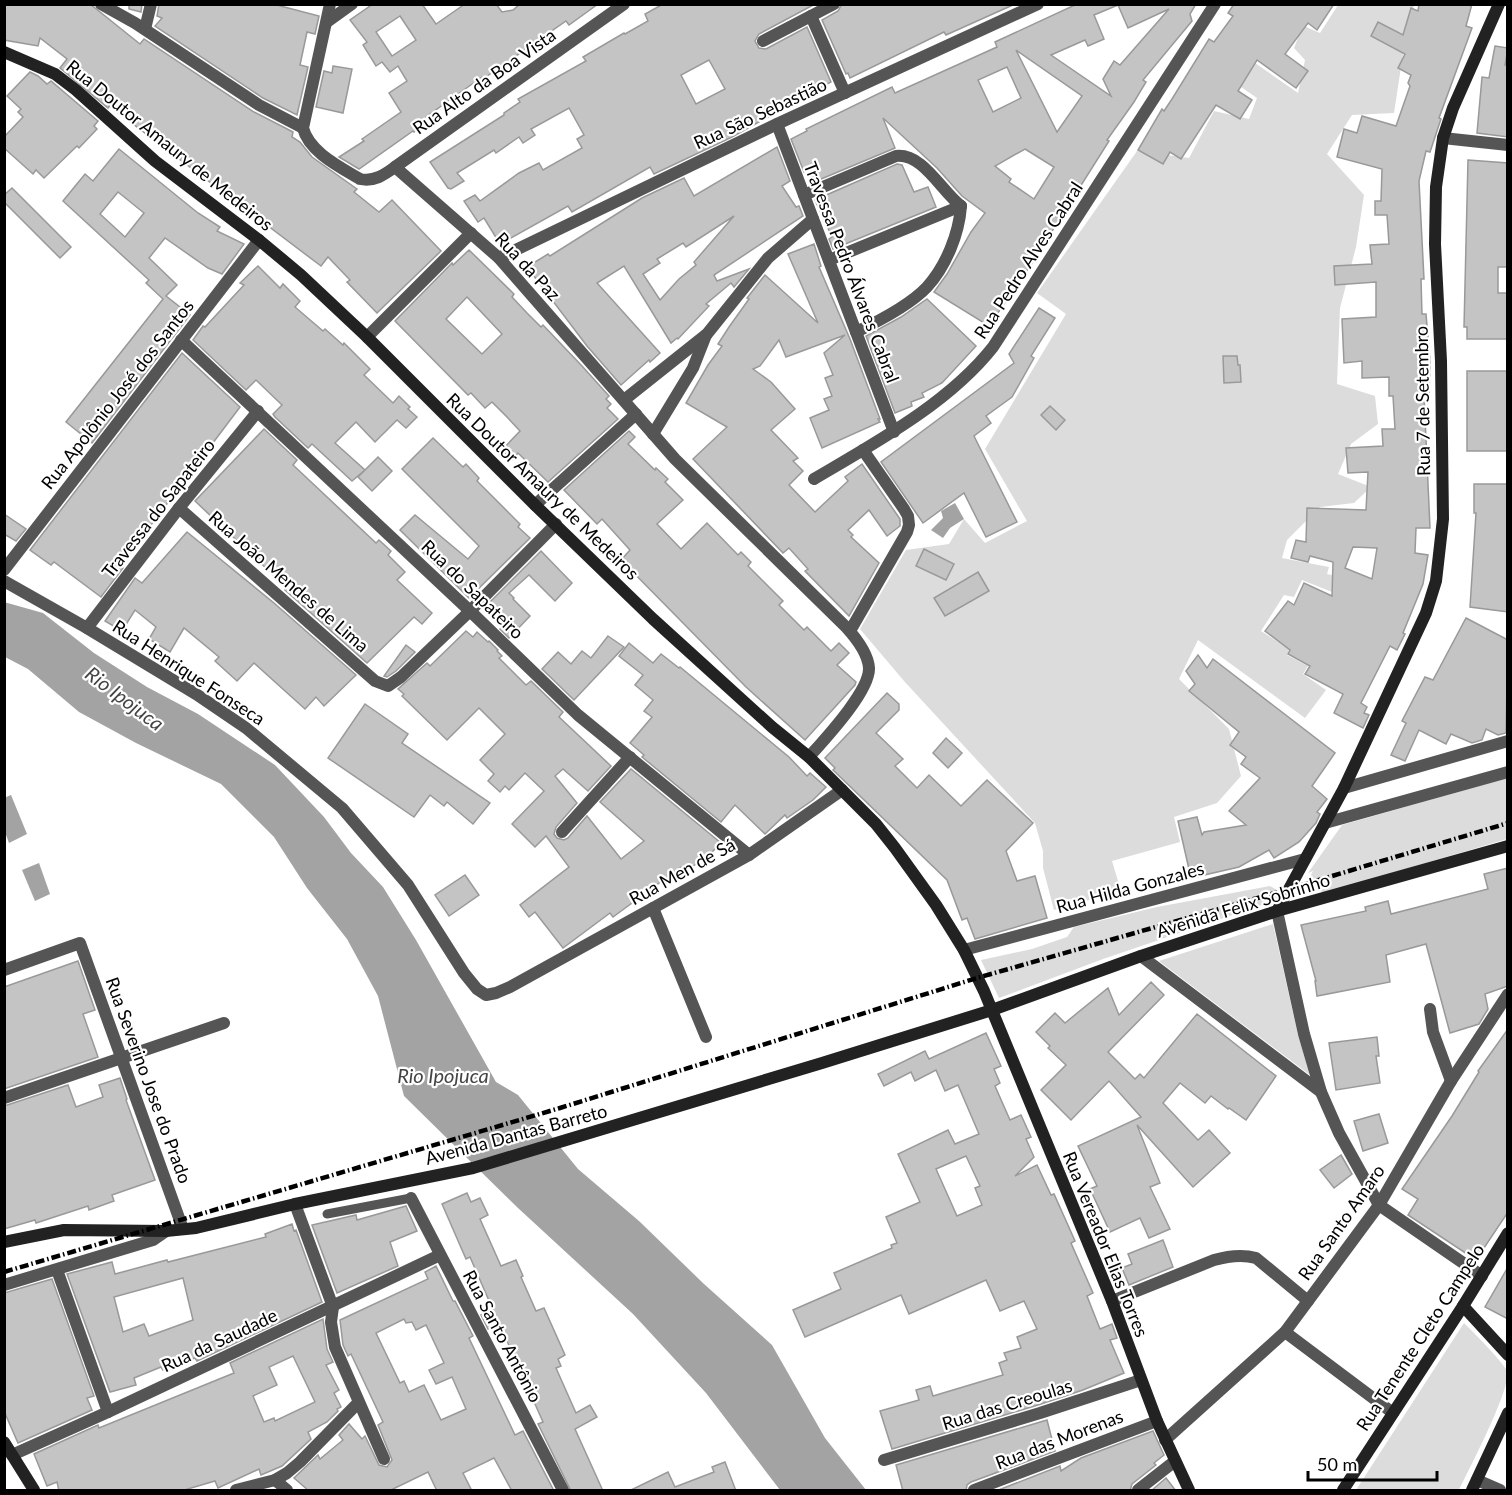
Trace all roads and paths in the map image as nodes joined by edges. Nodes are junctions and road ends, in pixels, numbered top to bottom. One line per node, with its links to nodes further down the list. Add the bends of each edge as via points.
1 (100, 4): 14 (street)
2 (151, 4): 14 (street)
3 (352, 4): 13 (street)
4 (624, 4): 22 (street, Rua Alto da Boa Vista)
5 (834, 4): 10 (street)
6 (1038, 4): 17 (street, Rua São Sebastião)
7 (1215, 4): 37 (street, Rua Pedro Alves Cabral, via 993,347 970,374)
8 (1499, 4): 12 (main road, Rua 7 de Setembro)
9 (327, 5): 13 (street)
10 (811, 16): 15 (street); 17 (street)
11 (1508, 16): 12 (main road)
12 (1493, 19): 20 (main road, Rua 7 de Setembro)
13 (327, 22): 19 (street)
14 (145, 29): 19 (street, via 259,105)
15 (763, 41)
16 (4, 52): 27 (main road, Rua Doutor Amaury de Medeiros, via 55,74 155,161)
17 (844, 93): 18 (street, Rua São Sebastião)
18 (777, 124): 23 (street, Travessa Pedro Álvares Cabral); 28 (street, Rua São Sebastião)
19 (303, 128): 22 (street, via 314,146 360,179 377,178)
20 (1443, 138): 21 (street); 53 (main road, Rua 7 de Setembro, via 1436,187 1435,244 1443,519 1439,563 1426,613)
21 (1508, 145)
22 (395, 167): 26 (street, Rua da Paz)
23 (804, 195): 24 (street, via 896,156 911,157); 25 (street, Travessa Pedro Álvares Cabral)
24 (961, 206): 29 (street); 30 (street, via 945,262 926,288)
25 (813, 219): 29 (street, Travessa Pedro Álvares Cabral); 31 (street, via 768,258)
26 (471, 233): 28 (street, Rua da Paz); 32 (street)
27 (259, 240): 32 (main road, Rua Doutor Amaury de Medeiros); 33 (street, Rua Apolônio José dos Santos)
28 (499, 258): 34 (street, Rua da Paz)
29 (829, 260): 30 (street, Travessa Pedro Álvares Cabral)
30 (856, 332): 37 (street, Travessa Pedro Álvares Cabral)
31 (707, 334): 34 (street); 38 (street, via 693,368)
32 (367, 337): 41 (main road, Rua Doutor Amaury de Medeiros)
33 (181, 340): 35 (street, Rua do Sapateiro); 44 (street, Rua Apolônio José dos Santos)
34 (624, 400): 36 (street, Rua da Paz)
35 (258, 411): 42 (street, Travessa do Sapateiro); 46 (street, Rua do Sapateiro)
36 (636, 414): 38 (street, Rua da Paz); 41 (street)
37 (894, 432): 39 (street, Rua Pedro Alves Cabral)
38 (654, 434): 48 (street, Rua da Paz)
39 (863, 450): 40 (street, Rua Pedro Alves Cabral); 48 (street, via 908,516 909,525)
40 (814, 479)
41 (536, 506): 43 (main road, Rua Doutor Amaury de Medeiros)
42 (179, 508): 46 (street, Rua João Mendes de Lima, via 384,686 392,685); 47 (street, Travessa do Sapateiro)
43 (556, 524): 46 (street); 51 (main road, Rua Doutor Amaury de Medeiros, via 653,619)
44 (4, 570)
45 (4, 581): 47 (street, Rua Henrique Fonseca)
46 (470, 610): 50 (street, Rua do Sapateiro, via 578,715)
47 (87, 628): 65 (street, Rua Henrique Fonseca, via 237,722 342,808 408,885 477,989 486,994 496,993)
48 (850, 631): 51 (street, Rua da Paz, via 867,659 868,677)
49 (1508, 741): 53 (street)
50 (630, 757): 56 (street); 58 (street, Rua do Sapateiro)
51 (810, 758): 54 (main road, Rua Doutor Amaury de Medeiros)
52 (1508, 772): 55 (street)
53 (1344, 788): 55 (main road, Rua 7 de Setembro)
54 (842, 790): 58 (street, Rua Men de Sá); 62 (main road, Rua Doutor Amaury de Medeiros, via 895,848)
55 (1325, 823): 59 (main road, Rua 7 de Setembro)
56 (562, 832)
57 (1508, 846): 61 (main road, Avenida Felix Sobrinho)
58 (749, 855): 60 (street, Rua Men de Sá)
59 (1305, 859): 61 (main road, Rua 7 de Setembro); 62 (street, Rua Hilda Gonzales)
60 (653, 908): 65 (street, Rua Men de Sá); 70 (street)
61 (1277, 912): 63 (main road, Avenida Felix Sobrinho); 73 (street)
62 (964, 950): 68 (main road, Rua Doutor Amaury de Medeiros)
63 (1141, 956): 68 (main road, Avenida Felix Sobrinho); 73 (street)
64 (4, 970): 71 (street, Rua Severino Jose do Prado, via 80,943)
65 (533, 974)
66 (1508, 994): 72 (street, Rua Santo Amaro)
67 (1431, 1009): 72 (street, via 1433,1032)
68 (992, 1010): 76 (main road, Avenida Dantas Barreto, via 473,1168); 88 (main road, Rua Vereador Elias Torres)
69 (224, 1023): 71 (street)
70 (706, 1036)
71 (121, 1057): 74 (street); 79 (street, Rua Severino Jose do Prado)
72 (1451, 1081): 77 (street, Rua Santo Amaro)
73 (1321, 1092): 77 (street)
74 (4, 1098)
75 (411, 1198): 78 (lane); 83 (street, Rua Santo Antônio)
76 (295, 1204): 79 (main road, Avenida Dantas Barreto); 90 (street)
77 (1379, 1205): 85 (street); 87 (street, Rua Santo Amaro)
78 (327, 1214)
79 (183, 1229): 80 (main road, Avenida Dantas Barreto)
80 (166, 1231): 82 (main road, Avenida Dantas Barreto, via 64,1230); 84 (street, via 153,1240)
81 (1508, 1233): 85 (main road, Rua Tenente Cleto Campelo)
82 (4, 1242)
83 (440, 1255): 90 (street, Rua da Saudade); 110 (street, Rua Santo Antônio)
84 (57, 1270): 86 (street); 95 (street)
85 (1482, 1276): 89 (main road, Rua Tenente Cleto Campelo)
86 (4, 1285)
87 (1308, 1300): 88 (street, via 1265,1264 1247,1255 1214,1260); 91 (street, Rua Santo Amaro)
88 (1112, 1301): 93 (main road, Rua Vereador Elias Torres)
89 (1463, 1306): 92 (main road); 96 (main road, Rua Tenente Cleto Campelo)
90 (333, 1307): 94 (street, via 332,1337); 95 (street, Rua da Saudade)
91 (1285, 1332): 96 (street); 99 (street, Rua Santo Amaro)
92 (1508, 1355)
93 (1141, 1380): 98 (main road, Rua Vereador Elias Torres); 103 (street, Rua das Creoulas)
94 (358, 1403): 102 (street); 105 (street, via 300,1462)
95 (108, 1412): 101 (street, Rua da Saudade)
96 (1393, 1413): 114 (main road, Rua Tenente Cleto Campelo)
97 (1507, 1416): 106 (main road)
98 (1157, 1421): 99 (main road, Rua Vereador Elias Torres); 111 (street, Rua das Morenas)
99 (1165, 1440): 104 (main road, Rua Vereador Elias Torres)
100 (4, 1442): 101 (main road)
101 (12, 1455): 107 (main road)
102 (384, 1460)
103 (884, 1460)
104 (1176, 1461): 112 (street); 113 (main road, Rua Vereador Elias Torres)
105 (275, 1479): 108 (street); 109 (street)
106 (1474, 1485): 115 (street)
107 (34, 1491)
108 (236, 1491)
109 (287, 1491)
110 (563, 1491)
111 (974, 1491)
112 (1138, 1491)
113 (1189, 1491)
114 (1343, 1491)
115 (1500, 1491)

